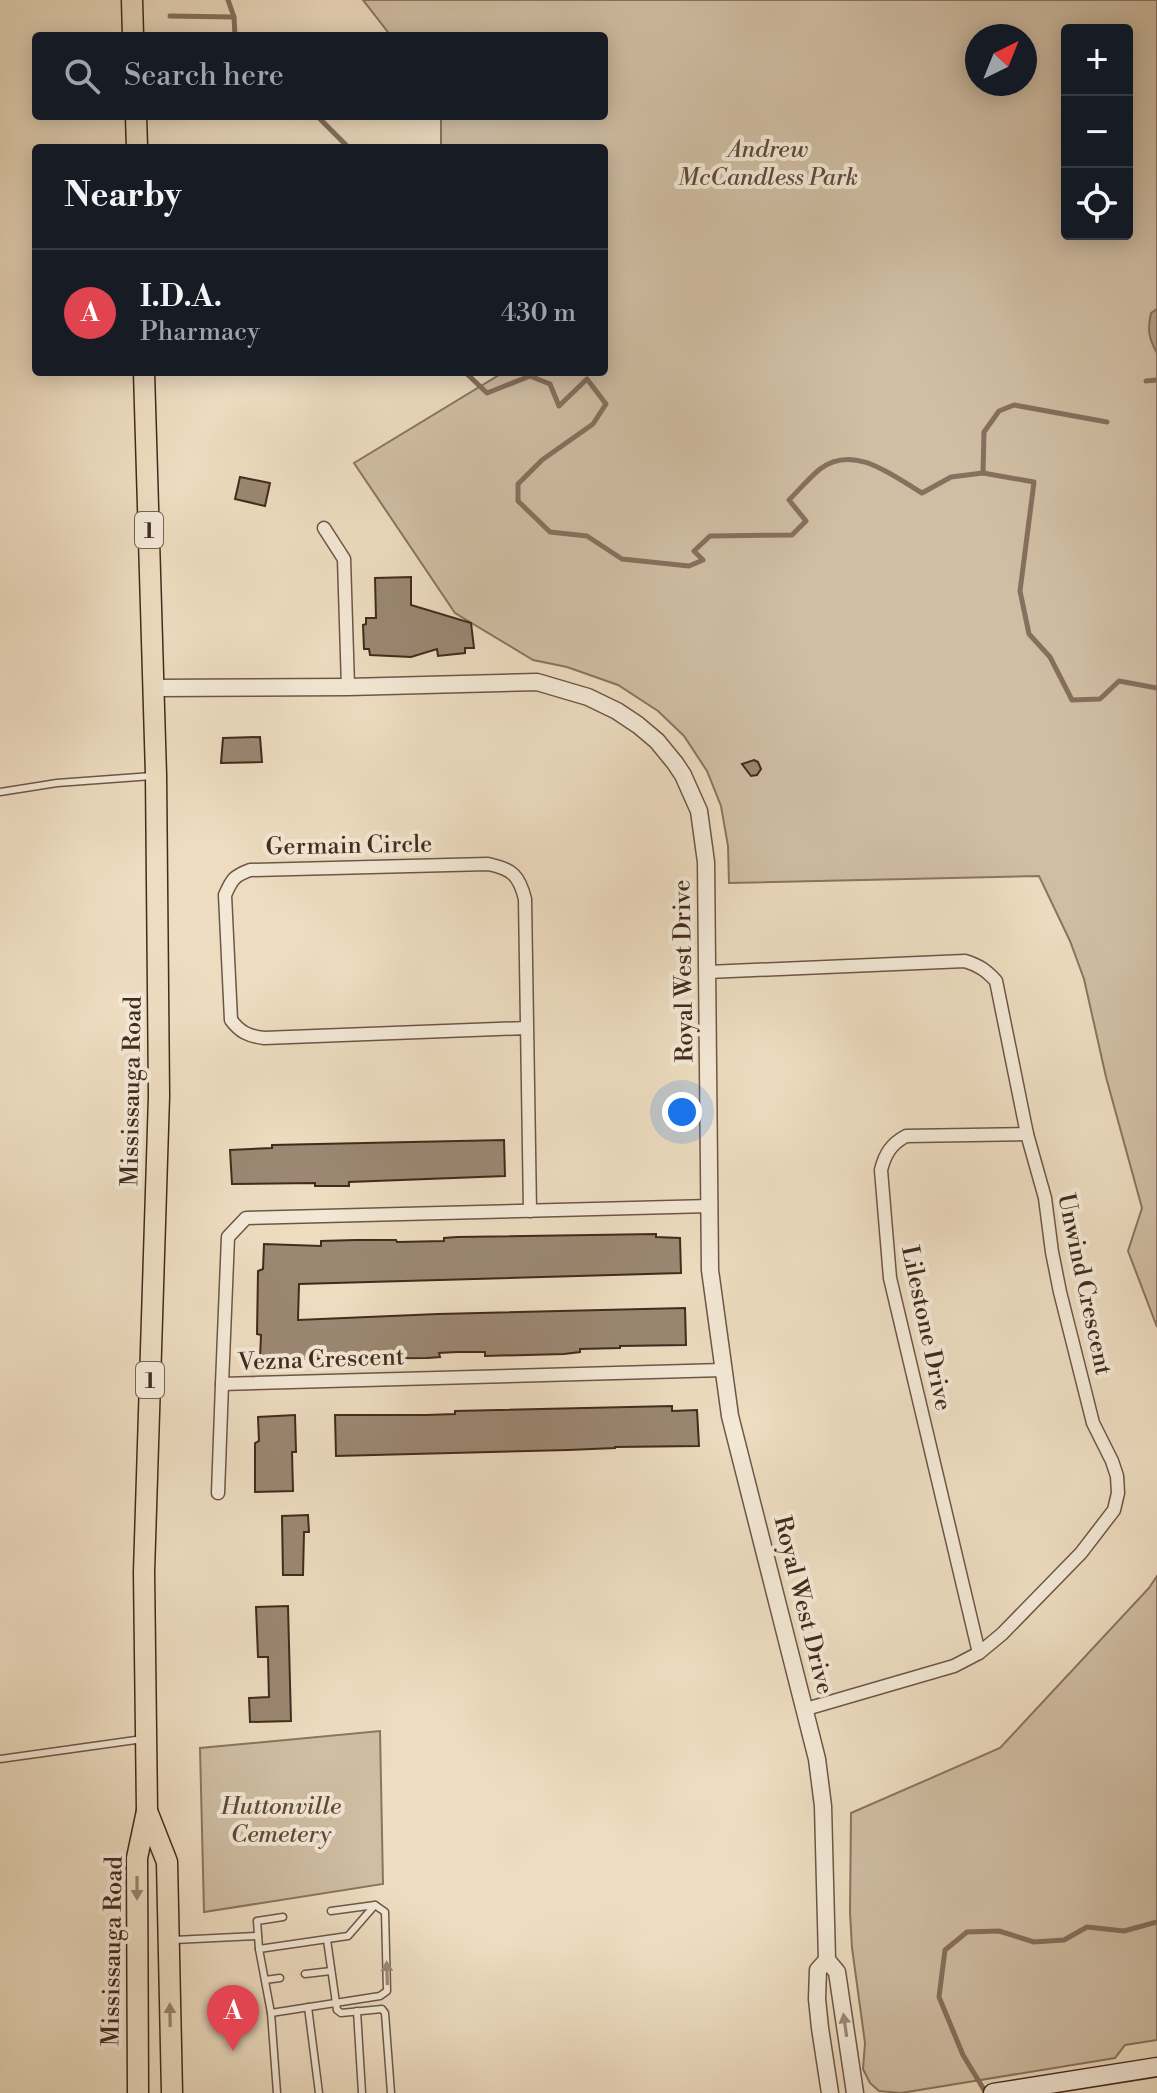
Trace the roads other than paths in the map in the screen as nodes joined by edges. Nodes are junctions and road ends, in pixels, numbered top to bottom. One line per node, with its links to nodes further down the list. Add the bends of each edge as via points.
1 (132, 0): 2 (main road)
2 (133, 32)
3 (136, 120): 4 (main road)
4 (137, 144)
5 (144, 376): 8 (main road, Mississauga Road / 1)
6 (324, 528): 7 (street, via 344,559)
7 (348, 687): 8 (street, Royal West Drive); 11 (street, Royal West Drive, via 537,682 588,697 638,725 675,763 699,811 706,862)
8 (153, 688): 9 (main road, Mississauga Road / 1)
9 (156, 775): 10 (lane); 21 (main road, Mississauga Road / 1, via 159,1096 144,1572)
10 (0, 792)
11 (708, 972): 13 (street, Unwind Crescent, via 965,961 977,965 996,981); 14 (street, Royal West Drive)
12 (526, 1028): 12 (street, Germain Circle, via 525,899 522,885 504,867 250,870 231,882 225,895 231,1020 250,1037); 15 (street, Germain Circle)
13 (1027, 1134): 19 (street, Unwind Crescent, via 1074,1349 1093,1423 1117,1476 1118,1493 1114,1510 1081,1553); 19 (street, Lilestone Drive, via 906,1136 891,1147 881,1170 890,1278)
14 (710, 1206): 15 (street, Vezna Crescent); 16 (street, Royal West Drive, via 710,1270)
15 (530, 1211): 17 (street, Vezna Crescent, via 246,1218 228,1237)
16 (723, 1370): 17 (street, Vezna Crescent); 20 (street, Royal West Drive, via 730,1416)
17 (222, 1384): 18 (street)
18 (218, 1493)
19 (979, 1653): 20 (street, Unwind Crescent, via 954,1666)
20 (806, 1709): 31 (street, Royal West Drive, via 823,1806)
21 (146, 1738): 22 (lane); 23 (main road, Mississauga Road / 1)
22 (0, 1759)
23 (147, 1811): 28 (main road, Mississauga Road / 1, via 167,1862); 41 (main road, Mississauga Road / 1, one-way to 41, via 137,1858)
24 (375, 1905): 25 (lane); 29 (lane, via 348,1936); 36 (lane, one-way to 24, via 387,1991 385,1912)
25 (331, 1911)
26 (283, 1917): 27 (lane, via 257,1921)
27 (258, 1936): 28 (lane); 30 (lane)
28 (169, 1940): 42 (main road, Mississauga Road / 1, one-way to 28)
29 (327, 1940): 30 (lane); 32 (lane)
30 (259, 1949): 35 (lane)
31 (827, 1960): 47 (street, Royal West Drive, via 818,1970 817,1999); 48 (street, Royal West Drive, one-way to 31, via 837,1972)
32 (331, 1971): 33 (lane); 36 (lane)
33 (305, 1974)
34 (280, 1978): 35 (lane)
35 (265, 1980): 39 (lane)
36 (335, 2003): 37 (lane); 38 (lane, via 341,2013)
37 (308, 2007): 39 (lane); 44 (lane)
38 (357, 2011): 45 (lane); 46 (lane, via 385,2013)
39 (271, 2013): 43 (lane)
40 (1157, 2067): 49 (main road)
41 (138, 2093)
42 (172, 2093)
43 (277, 2093)
44 (319, 2093)
45 (362, 2093)
46 (391, 2093)
47 (830, 2093)
48 (855, 2093)
49 (993, 2093)

